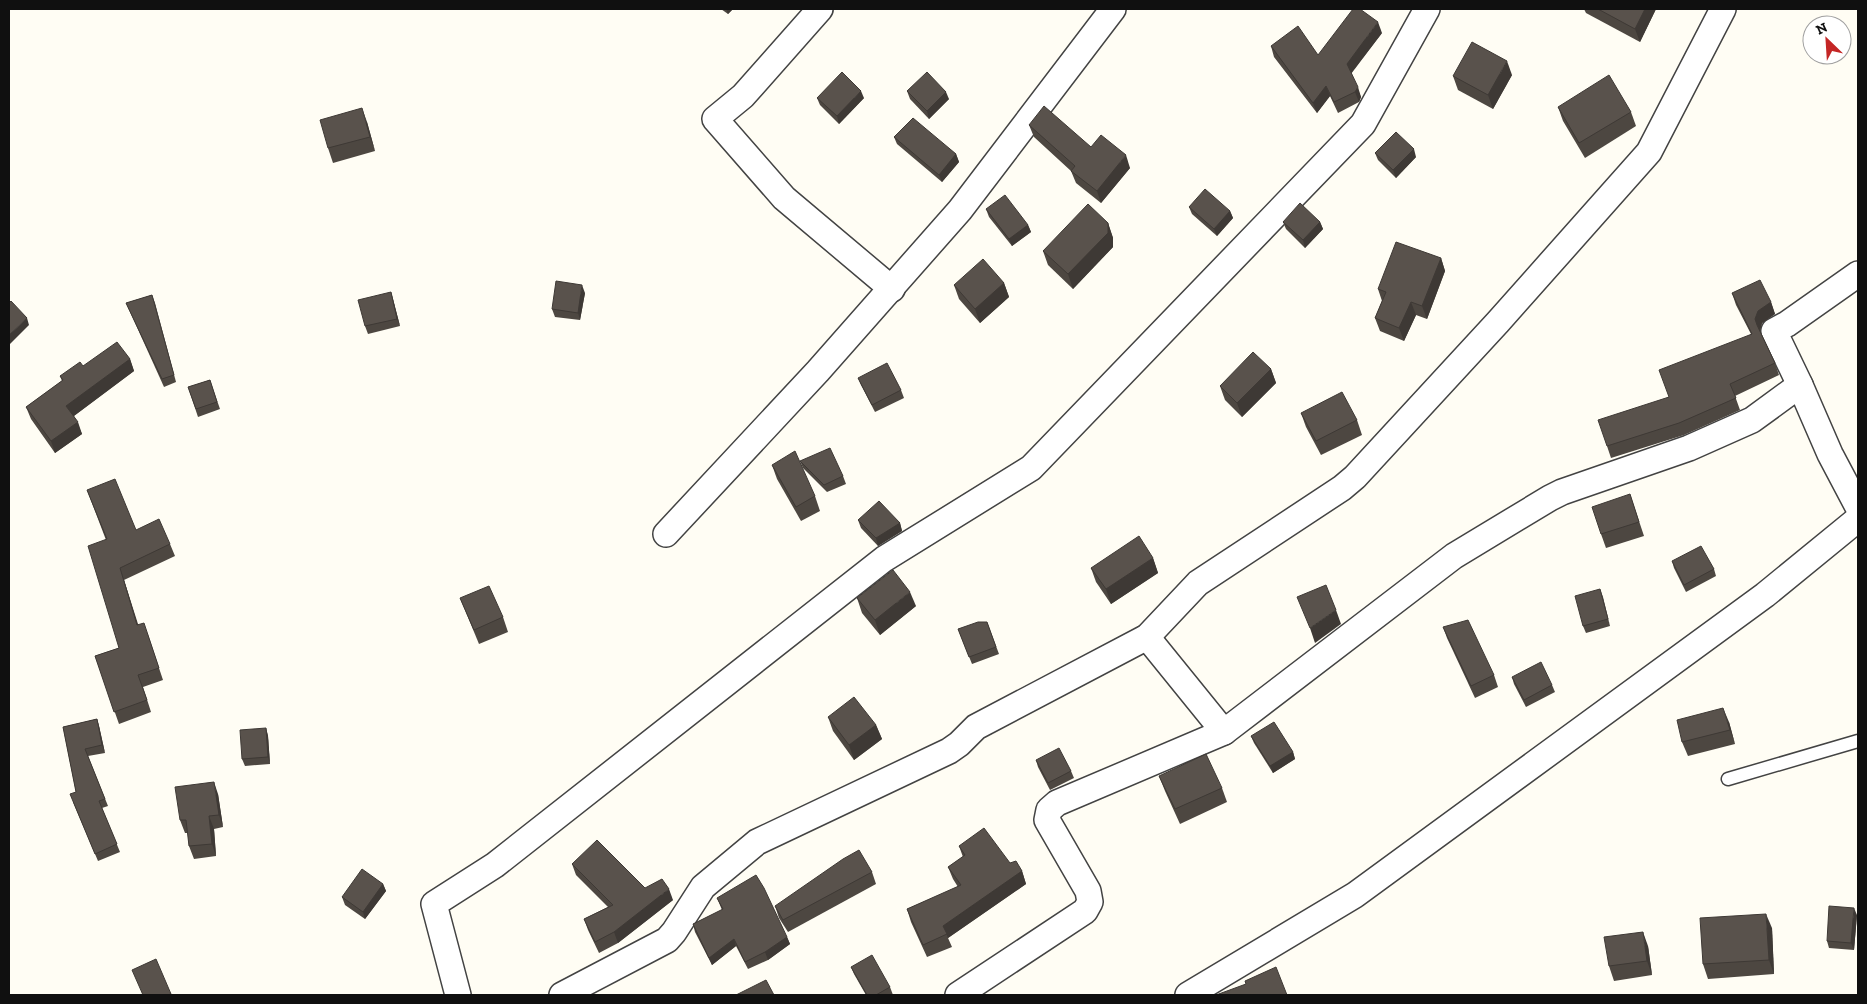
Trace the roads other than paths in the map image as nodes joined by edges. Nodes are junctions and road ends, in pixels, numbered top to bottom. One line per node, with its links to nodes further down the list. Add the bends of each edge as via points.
1 (820, 9): 6 (street, via 743,96 715,119 784,198)
2 (1114, 9): 6 (street, via 960,210)
3 (1427, 9): 15 (street, via 1363,124 1031,468 884,559 495,866 434,904)
4 (1723, 9): 11 (street, via 1648,152 1492,329 1355,477 1198,583)
5 (1858, 274): 7 (street, via 1774,331)
6 (892, 289): 10 (street)
7 (1800, 385): 8 (street, via 1830,454); 12 (street, via 1752,420 1689,448 1562,492 1454,556)
8 (1858, 507)
9 (1858, 520): 18 (street, via 1765,595 1355,895)
10 (666, 534)
11 (1147, 637): 12 (street); 16 (street, via 976,726 949,751 757,842 703,887 667,940)
12 (1224, 732): 17 (street, via 1057,802 1049,810 1047,820 1088,891 1090,902 1085,910)
13 (1858, 741): 14 (lane)
14 (1728, 779)
15 (458, 995)
16 (562, 995)
17 (958, 995)
18 (1188, 995)

